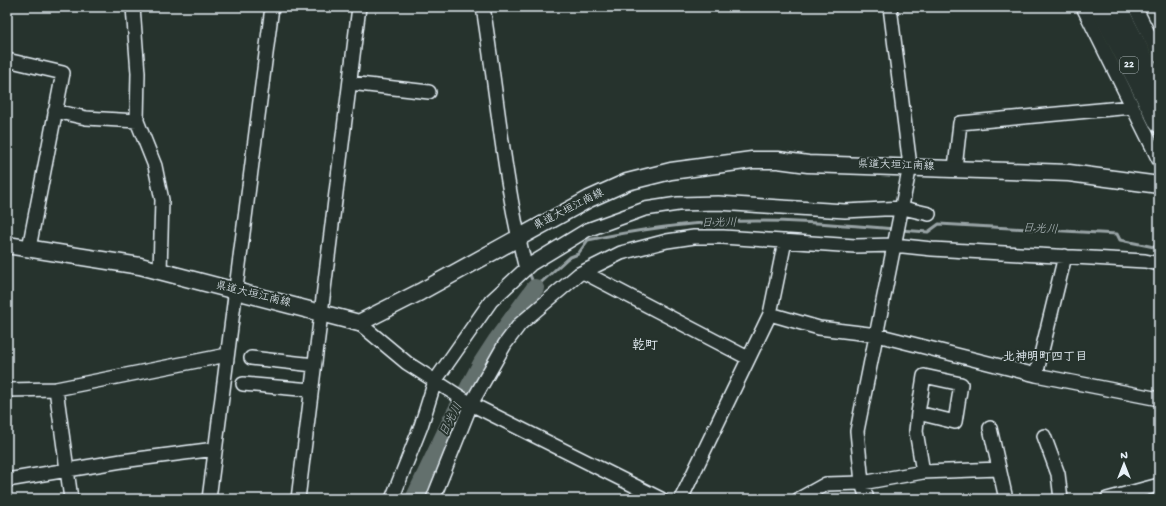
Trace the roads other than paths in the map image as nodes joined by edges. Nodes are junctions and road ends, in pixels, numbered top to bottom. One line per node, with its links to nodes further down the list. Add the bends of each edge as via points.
1 (133, 7): 17 (street, via 138,73)
2 (272, 7): 35 (street)
3 (359, 7): 12 (street)
4 (483, 7): 25 (street)
5 (890, 7): 20 (street)
6 (1083, 7): 15 (street)
7 (1100, 7): 18 (highway, 22)
8 (1117, 7): 13 (highway, 22)
9 (1135, 7): 10 (street)
10 (1159, 55)
11 (7, 60): 16 (street, via 63,73)
12 (350, 83): 14 (street); 36 (street)
13 (1159, 88)
14 (429, 92)
15 (1132, 107): 19 (street); 21 (street, via 960,123)
16 (55, 111): 17 (street, via 86,118); 29 (street)
17 (138, 121): 33 (street, via 154,166 162,200)
18 (1159, 123)
19 (1159, 160)
20 (910, 166): 21 (main road, 県道大垣江南線); 23 (street); 25 (main road, 県道大垣江南線, via 752,160 671,171 627,182)
21 (955, 168): 22 (main road, 県道大垣江南線, via 1069,173)
22 (1159, 185)
23 (902, 210): 24 (street); 27 (street); 32 (street, via 845,210 718,202 645,209 586,230)
24 (929, 214)
25 (518, 237): 32 (street); 38 (main road, 県道大垣江南線)
26 (785, 241): 27 (street, via 855,246); 34 (street, via 723,237 694,237 666,241 621,253); 37 (street)
27 (894, 244): 30 (street, via 932,250); 39 (street)
28 (7, 245): 29 (main road, 県道大垣江南線)
29 (29, 248): 33 (main road, 県道大垣江南線, via 98,258)
30 (1065, 256): 31 (street); 44 (street)
31 (1159, 264)
32 (526, 269): 45 (street, via 491,301)
33 (160, 271): 35 (main road, 県道大垣江南線)
34 (583, 272): 42 (street); 51 (street, via 520,324)
35 (234, 290): 36 (main road, 県道大垣江南線); 40 (street)
36 (321, 312): 38 (main road, 県道大垣江南線); 43 (street)
37 (770, 314): 39 (street, via 819,328); 42 (street)
38 (359, 323): 45 (street, via 407,362)
39 (877, 335): 44 (street); 60 (street, via 857,431)
40 (226, 355): 47 (street); 55 (street)
41 (251, 358): 43 (street)
42 (748, 358): 68 (street)
43 (314, 365): 49 (street)
44 (1036, 375): 50 (street)
45 (437, 382): 51 (street); 65 (street)
46 (243, 384): 49 (street)
47 (56, 388): 48 (street); 57 (street)
48 (7, 390)
49 (311, 390): 64 (street)
50 (1159, 399)
51 (470, 403): 66 (street); 67 (street)
52 (918, 413): 58 (street, via 916,431)
53 (990, 428): 56 (street)
54 (1044, 436): 72 (street, via 1058,474)
55 (215, 449): 57 (street); 63 (street)
56 (999, 469): 58 (street); 71 (street)
57 (67, 470): 59 (street); 62 (street)
58 (923, 472): 60 (street)
59 (7, 480)
60 (862, 483): 69 (street, via 826,484); 70 (street)
61 (1159, 486): 73 (street)
62 (71, 499)
63 (209, 499)
64 (298, 499)
65 (392, 499)
66 (433, 499)
67 (661, 499)
68 (681, 499)
69 (799, 499)
70 (867, 499)
71 (1006, 499)
72 (1061, 499)
73 (1107, 499)

